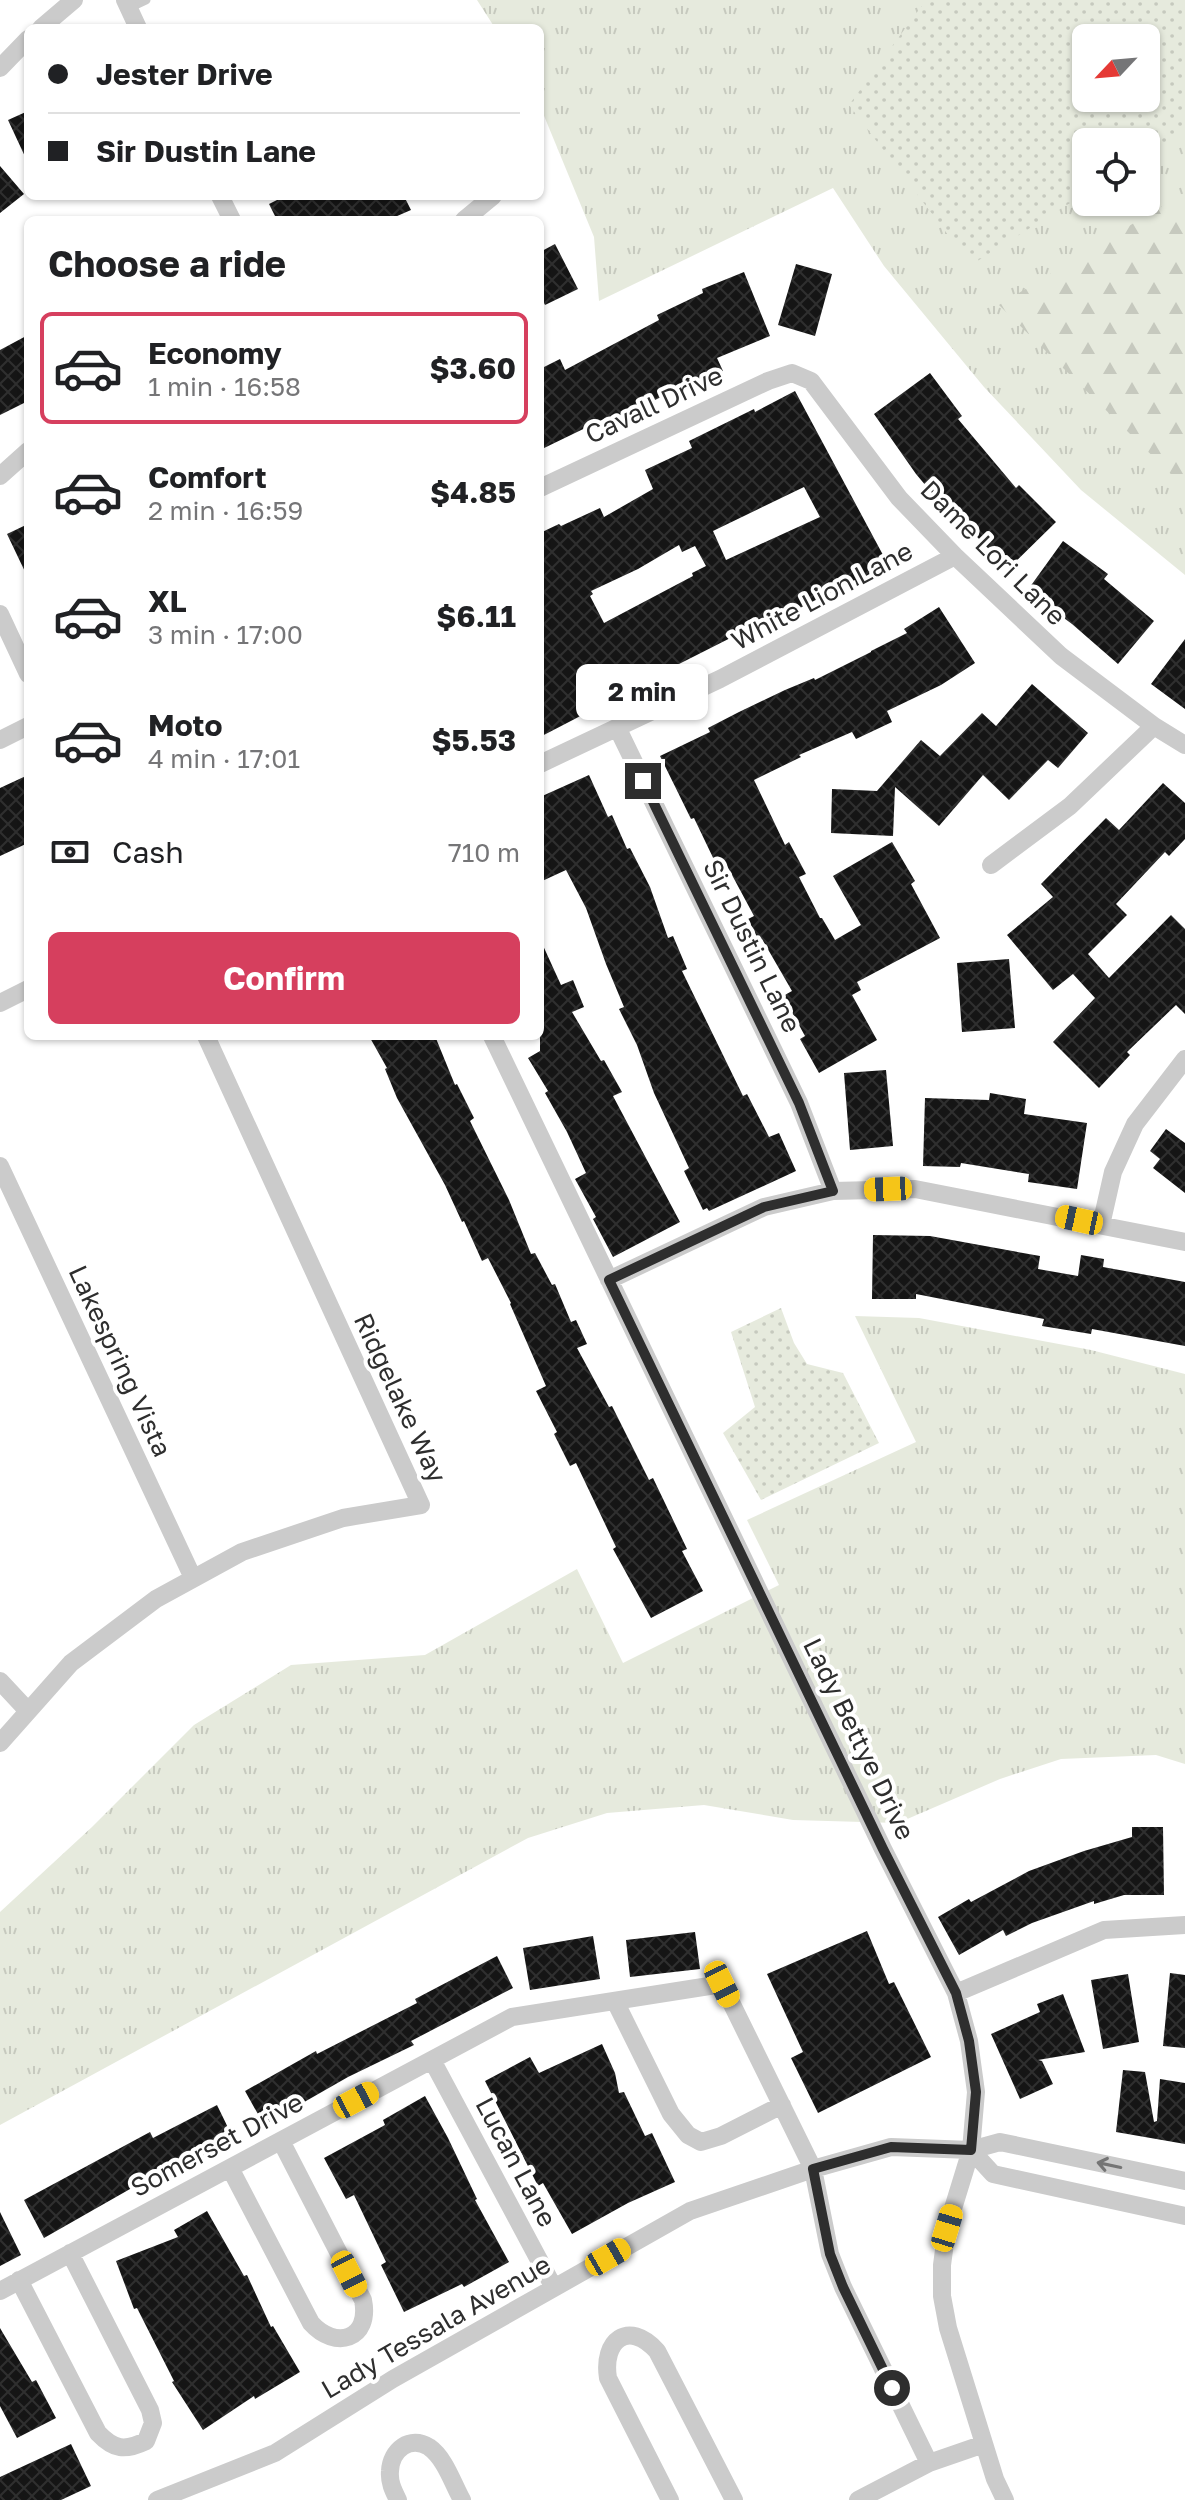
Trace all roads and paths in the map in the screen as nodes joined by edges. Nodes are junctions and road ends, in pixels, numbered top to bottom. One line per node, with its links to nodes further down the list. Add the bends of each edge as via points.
1 (74, 0): 3 (street)
2 (133, 3): 4 (street)
3 (46, 24)
4 (137, 24)
5 (24, 43): 6 (street)
6 (0, 68)
7 (488, 200): 8 (street)
8 (469, 216)
9 (792, 373): 12 (street, Cavall Drive); 13 (street, Dame Lori Lane, via 811,381 899,498)
10 (24, 455): 11 (street)
11 (0, 476)
12 (544, 486)
13 (955, 556): 16 (street, Dame Lori Lane, via 1061,656); 17 (street, White Lion Lane)
14 (0, 614): 15 (street)
15 (24, 665)
16 (1154, 726): 20 (street, Dame Lori Lane); 22 (street, via 1070,806)
17 (617, 727): 21 (street, White Lion Lane); 29 (street, Sir Dustin Lane, via 799,1103)
18 (24, 728): 19 (street)
19 (0, 740)
20 (1185, 745)
21 (544, 762)
22 (991, 865)
23 (24, 991): 24 (street)
24 (0, 1003)
25 (208, 1040): 33 (street, Ridgelake Way, via 421,1505 343,1518 242,1552)
26 (494, 1040): 32 (street, Lady Bettye Drive)
27 (1185, 1059): 30 (street, via 1135,1124 1113,1172)
28 (0, 1166): 33 (street, Lakespring Vista)
29 (833, 1191): 30 (street, via 915,1189); 32 (street, via 764,1207)
30 (1101, 1225): 31 (street)
31 (1185, 1242)
32 (609, 1280): 38 (street, Lady Bettye Drive)
33 (193, 1578): 35 (street, Ridgelake Way, via 71,1663)
34 (0, 1681): 35 (street)
35 (28, 1711): 36 (street, Ridgelake Way)
36 (0, 1743)
37 (1185, 1925): 38 (street, via 1104,1930)
38 (956, 1993): 43 (street, Lady Bettye Drive, via 976,2092)
39 (615, 2001): 40 (street, Somerset Drive, via 512,2017); 41 (street, Somerset Drive, via 722,1984); 41 (street, via 671,2114 688,2135 701,2142 721,2136)
40 (432, 2060): 42 (street, Somerset Drive); 50 (street, Lucan Lane)
41 (782, 2105): 45 (street, Somerset Drive)
42 (281, 2141): 44 (street, Somerset Drive); 44 (street, via 363,2300 366,2313 359,2331 330,2338 311,2323)
43 (971, 2150): 45 (street, Lady Tessala Avenue, via 891,2147); 46 (street, Lady Tessala Avenue, one-way to 43, via 1000,2142); 47 (street, via 993,2174); 52 (street, Lady Bettye Drive, via 947,2228 942,2296)
44 (230, 2168): 48 (street, Somerset Drive)
45 (813, 2169): 50 (street, Lady Tessala Avenue, via 690,2211); 53 (street, Somerset Drive, via 830,2254 843,2287)
46 (1185, 2181)
47 (1185, 2216)
48 (70, 2253): 49 (street, Somerset Drive); 49 (street, via 150,2410 153,2423 146,2441 117,2447 98,2433)
49 (19, 2280): 51 (street, Somerset Drive)
50 (554, 2288): 54 (street, Lady Tessala Avenue, via 275,2453)
51 (0, 2291)
52 (984, 2444): 53 (street); 60 (street, Lady Bettye Drive)
53 (929, 2463): 59 (street)
54 (157, 2500)
55 (398, 2500): 56 (street, via 391,2486 391,2462 404,2445 413,2443 431,2449 440,2459)
56 (462, 2500)
57 (670, 2500): 58 (street, via 608,2378 608,2355 629,2334 657,2351)
58 (734, 2500)
59 (858, 2500)
60 (1005, 2500)

